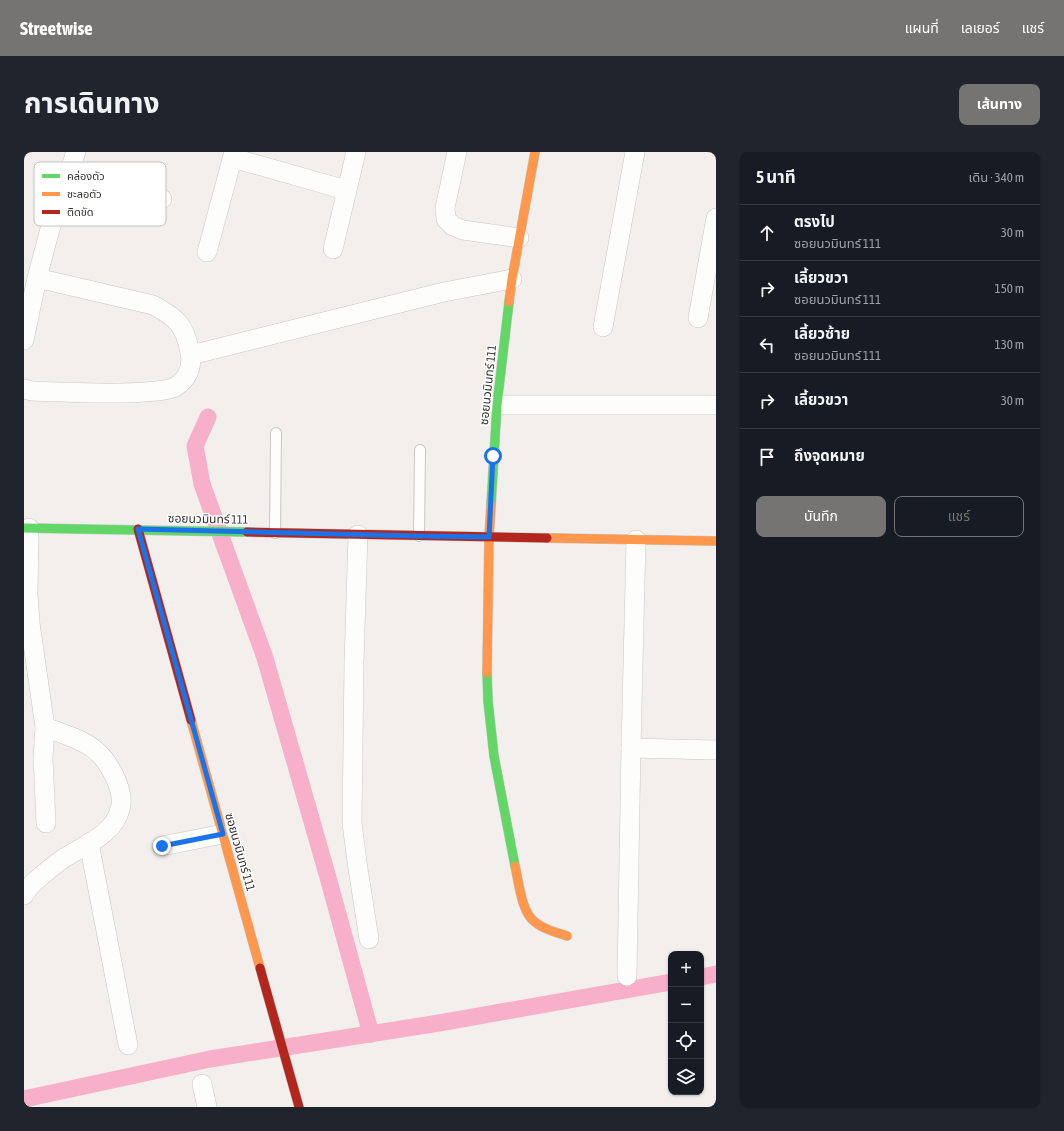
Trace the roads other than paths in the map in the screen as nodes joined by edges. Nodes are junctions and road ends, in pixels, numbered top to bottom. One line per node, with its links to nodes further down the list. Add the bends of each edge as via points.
1 (76, 152): 7 (street)
2 (356, 152): 8 (street)
3 (457, 152): 11 (street, via 445,208 446,219 453,226 463,230)
4 (535, 152): 11 (street, ซอยนวมินทร์ 111)
5 (635, 152): 17 (street)
6 (234, 155): 8 (street); 13 (street)
7 (73, 162)
8 (346, 190): 12 (street)
9 (716, 218): 16 (street)
10 (51, 226): 14 (street)
11 (519, 238): 15 (street, ซอยนวมินทร์ 111)
12 (333, 249)
13 (207, 252)
14 (37, 278): 18 (street); 19 (street, via 153,305 178,322)
15 (512, 278): 19 (street, via 444,292); 21 (street, ซอยนวมินทร์ 111)
16 (698, 318)
17 (603, 327)
18 (24, 340)
19 (191, 355): 20 (street, via 187,377 174,388 160,391 117,394)
20 (24, 389)
21 (497, 405): 22 (street); 30 (street, ซอยนวมินทร์ 111)
22 (716, 405)
23 (276, 433): 27 (lane)
24 (420, 450): 29 (lane)
25 (26, 528): 26 (street); 33 (street, via 30,623)
26 (138, 529): 27 (street, ซอยนวมินทร์ 111); 37 (street, ซอยนวมินทร์ 111)
27 (275, 533): 28 (street, ซอยนวมินทร์ 111)
28 (358, 535): 29 (street, ซอยนวมินทร์ 111); 42 (street, via 352,823)
29 (419, 536): 30 (street, ซอยนวมินทร์ 111)
30 (489, 537): 31 (street); 41 (street, via 488,700 494,756 521,895 532,919 544,928)
31 (636, 540): 32 (street); 34 (street)
32 (716, 541)
33 (45, 727): 36 (street, via 43,758); 38 (street, via 87,743 99,752 112,769 120,791 121,809 104,834)
34 (631, 748): 35 (street); 43 (street)
35 (716, 750)
36 (46, 823)
37 (223, 834): 39 (street); 47 (street, ซอยนวมินทร์ 111)
38 (89, 843): 40 (street, via 47,871 27,888); 44 (street)
39 (162, 846)
40 (24, 895)
41 (567, 936)
42 (369, 939)
43 (628, 976)
44 (128, 1045)
45 (202, 1084): 46 (street)
46 (206, 1107)
47 (299, 1107)

